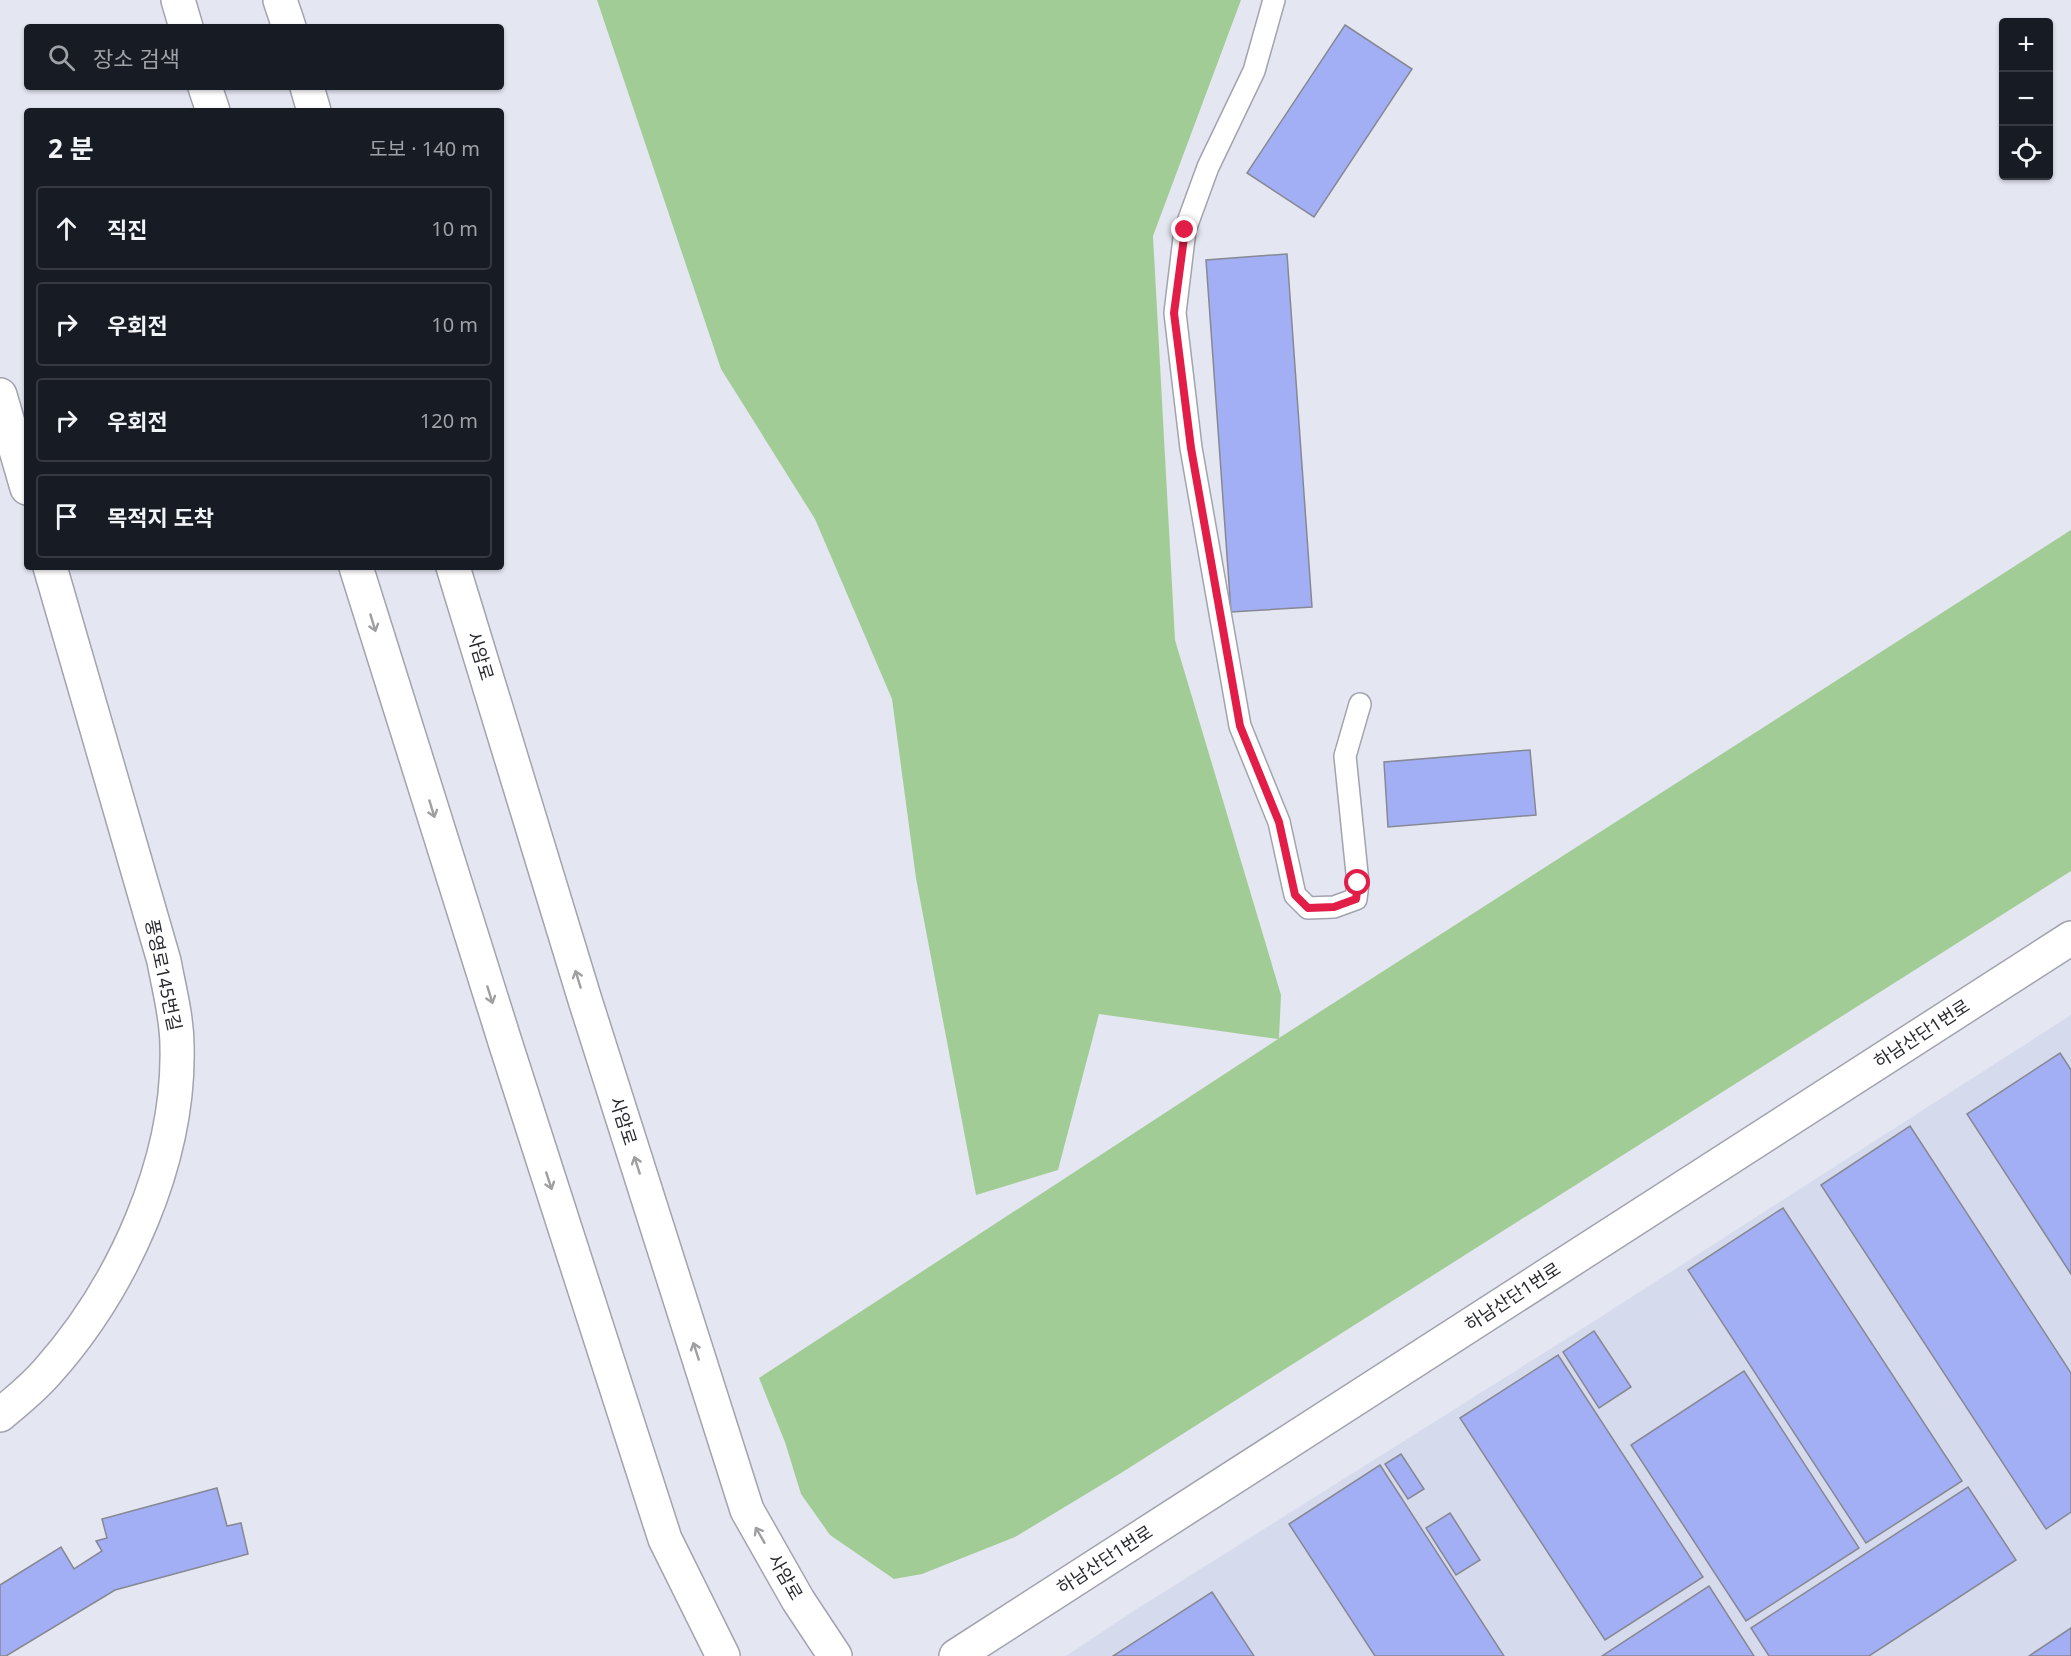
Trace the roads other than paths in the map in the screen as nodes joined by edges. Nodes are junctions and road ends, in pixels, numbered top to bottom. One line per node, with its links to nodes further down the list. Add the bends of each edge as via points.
1 (178, 0): 4 (main road)
2 (280, 0): 5 (main road)
3 (1274, 0): 15 (lane, via 1254,71 1208,167 1185,230 1174,313 1191,448 1240,726 1279,822 1295,895 1308,908 1334,907 1356,899 1358,883 1345,756)
4 (185, 24)
5 (287, 24)
6 (206, 90): 8 (main road)
7 (308, 90): 9 (main road)
8 (212, 108)
9 (313, 108)
10 (0, 395): 11 (main road)
11 (24, 478)
12 (51, 570): 17 (main road, 풍영로145번길, via 164,961 177,1045 175,1092 155,1183 139,1228 110,1286 46,1373)
13 (357, 570): 18 (main road, one-way to 18, via 665,1539)
14 (454, 570): 19 (main road, 사암로, one-way to 14, via 747,1510)
15 (1360, 704)
16 (2071, 938): 20 (main road, 하남산단1번로)
17 (0, 1415)
18 (723, 1656)
19 (835, 1656)
20 (956, 1656)

